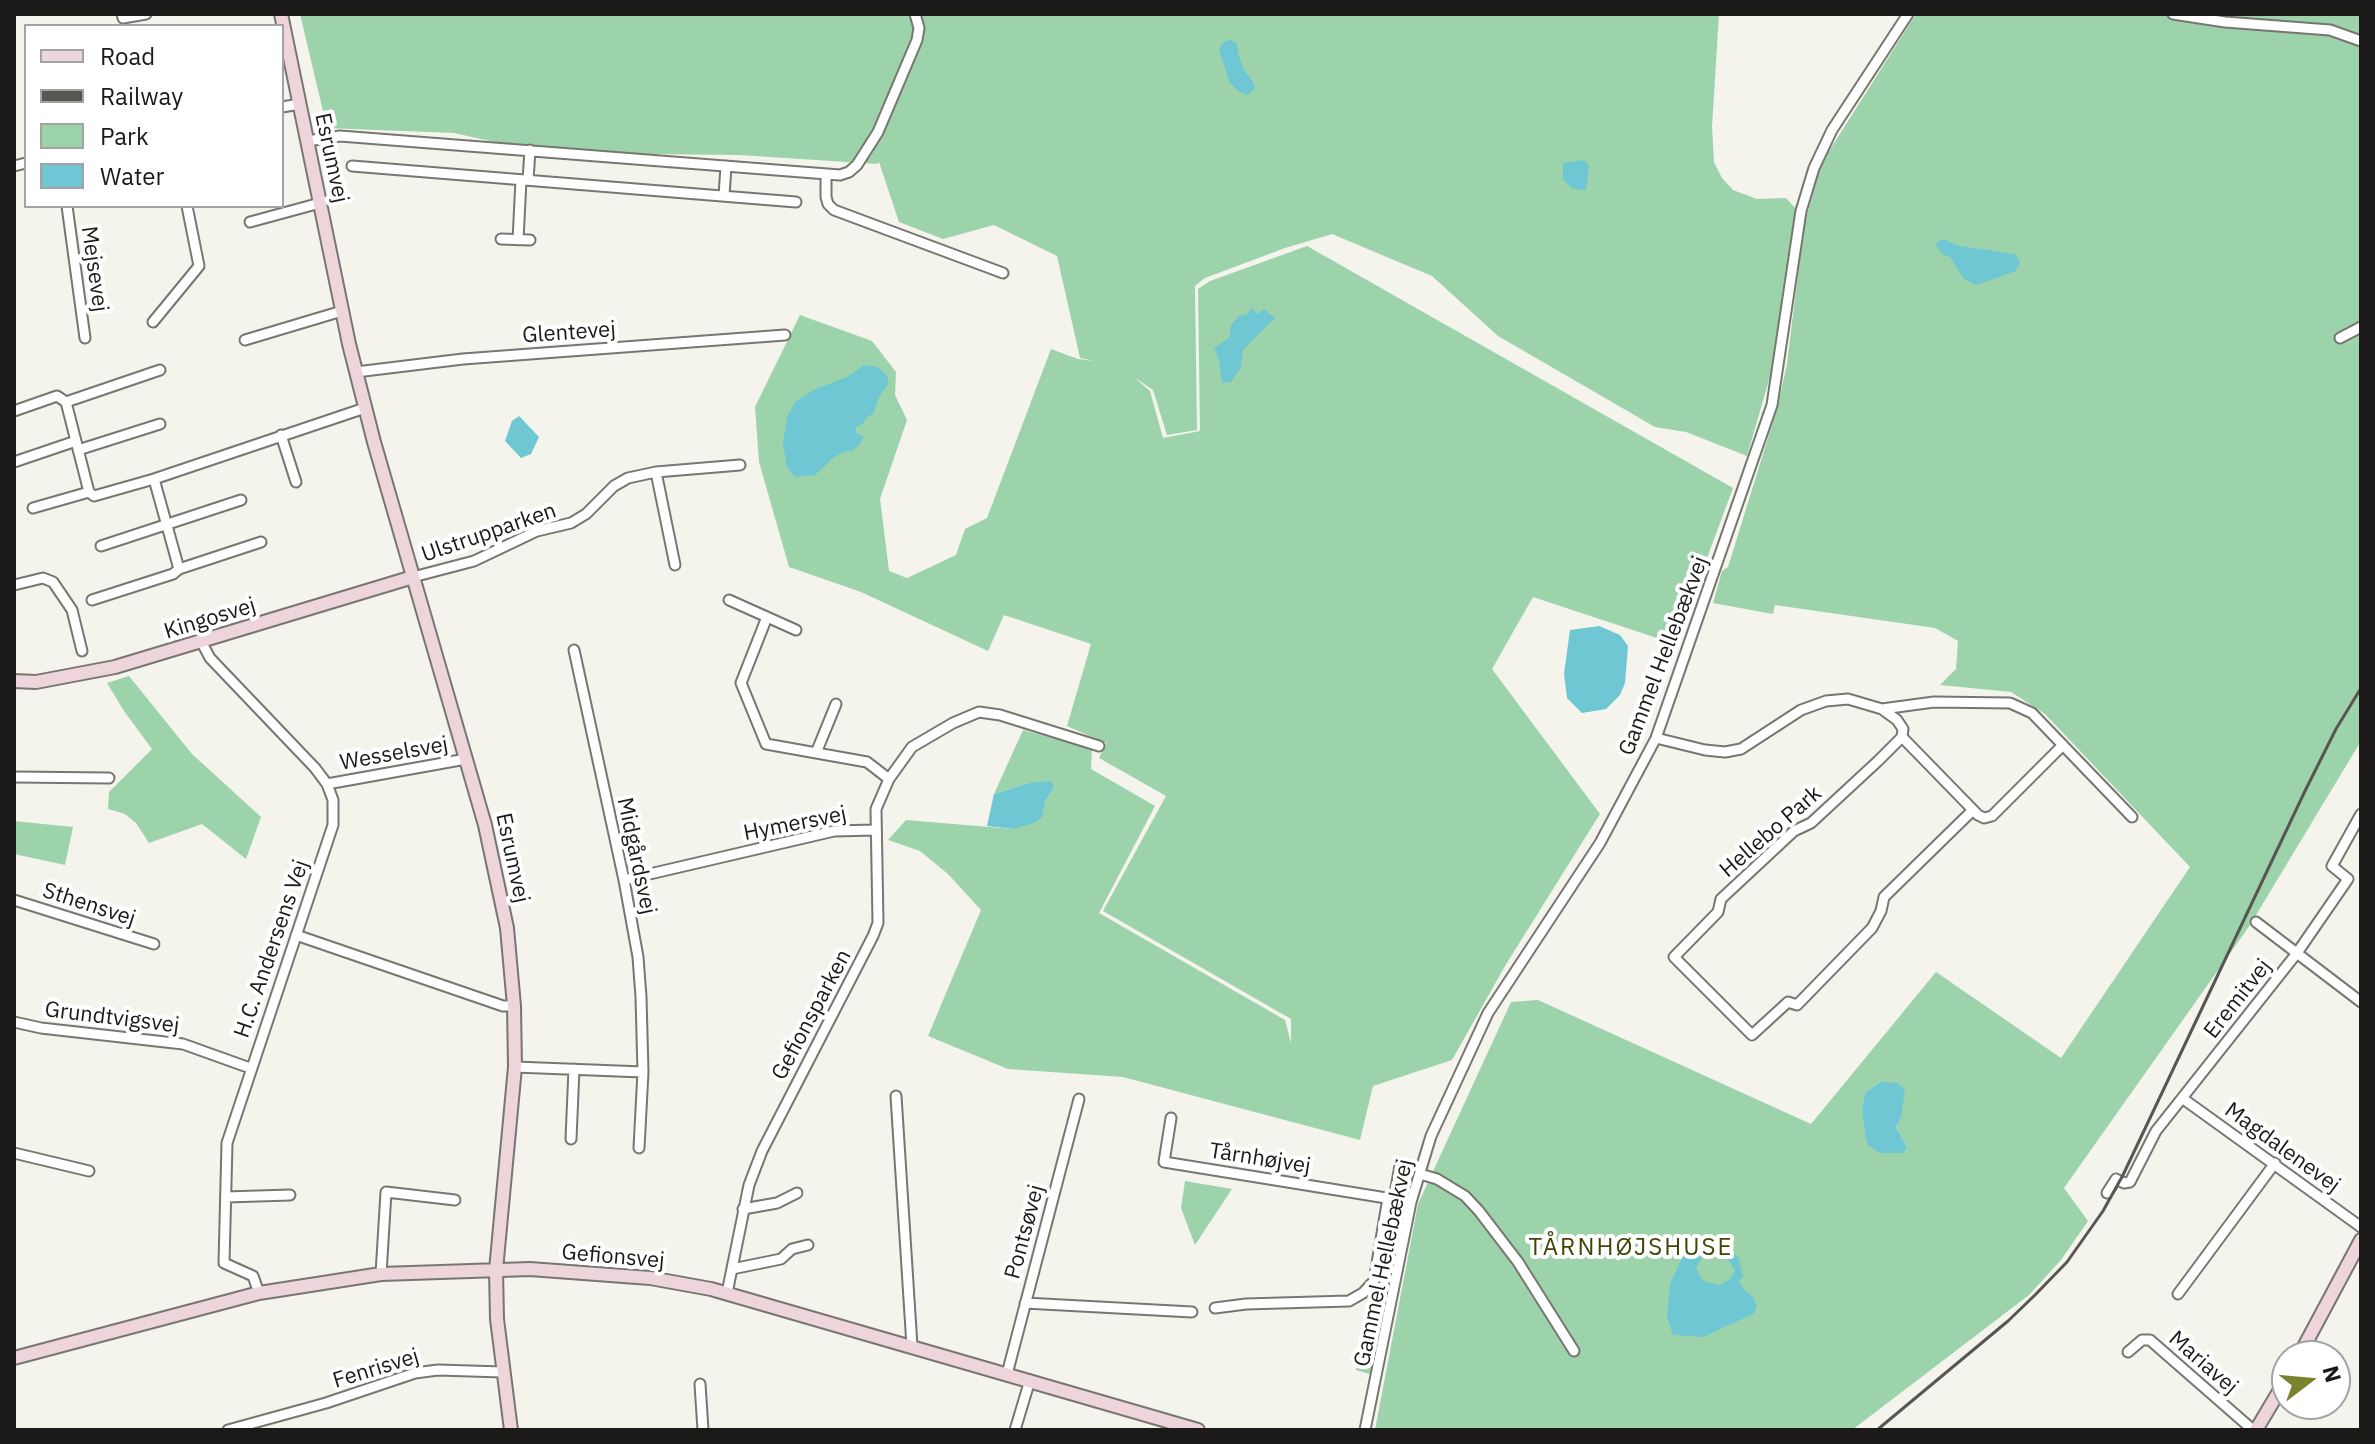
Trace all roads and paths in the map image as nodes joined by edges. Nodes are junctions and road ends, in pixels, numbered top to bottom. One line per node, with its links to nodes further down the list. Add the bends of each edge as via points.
1 (146, 14): 5 (street)
2 (915, 14): 14 (street, via 917,40 878,132 849,172)
3 (1908, 14): 67 (street, Gammel Hellebækvej, via 1832,130 1814,168 1801,211 1772,405)
4 (2173, 14): 7 (street, via 2330,30)
5 (122, 16)
6 (284, 28): 8 (main road, Esrumvej)
7 (2361, 41)
8 (300, 104): 9 (street); 10 (main road, Esrumvej)
9 (284, 107)
10 (307, 141): 11 (street, via 340,136); 18 (main road, Esrumvej)
11 (530, 150): 13 (street); 15 (street)
12 (352, 166): 15 (street)
13 (726, 166): 14 (street); 16 (street)
14 (826, 174): 25 (street, via 826,197 834,210)
15 (525, 180): 16 (street); 23 (street)
16 (724, 196): 17 (street)
17 (796, 202)
18 (320, 203): 21 (street); 26 (main road, Esrumvej)
19 (67, 208): 30 (street, Mejsevej)
20 (187, 208): 27 (street, via 199,266)
21 (250, 222)
22 (501, 239): 23 (street)
23 (518, 240): 24 (street)
24 (530, 240)
25 (1003, 273)
26 (342, 311): 32 (street); 34 (main road, Esrumvej)
27 (153, 322)
28 (2361, 327): 31 (street)
29 (785, 335): 34 (street, Glentevej)
30 (85, 338)
31 (2340, 338)
32 (245, 340)
33 (160, 370): 35 (street)
34 (356, 372): 36 (main road, Esrumvej)
35 (66, 402): 37 (street, via 57,396); 40 (street)
36 (365, 408): 39 (street); 54 (main road, Esrumvej)
37 (14, 411)
38 (160, 424): 40 (street)
39 (281, 435): 44 (street); 45 (street)
40 (77, 445): 41 (street); 46 (street)
41 (14, 462)
42 (740, 465): 43 (street, Ulstrupparken)
43 (656, 472): 52 (street); 54 (street, Ulstrupparken, via 614,486 571,523 537,531 474,561)
44 (154, 479): 46 (street, via 94,496); 49 (street)
45 (296, 482)
46 (89, 492): 48 (street)
47 (241, 500): 49 (street)
48 (33, 508)
49 (167, 525): 51 (street); 53 (street)
50 (261, 542): 53 (street)
51 (101, 546)
52 (675, 565)
53 (179, 569): 56 (street)
54 (413, 577): 60 (main road, Kingosvej); 71 (main road, Esrumvej)
55 (14, 585): 62 (street, via 43,578 53,582 72,610)
56 (92, 600)
57 (729, 600): 58 (street)
58 (767, 617): 59 (street); 70 (street, via 741,683 766,744)
59 (796, 630)
60 (202, 643): 63 (main road, Kingosvej, via 73,677); 75 (street)
61 (574, 650): 80 (street, Midgårdsvej)
62 (82, 651)
63 (14, 681)
64 (836, 704): 70 (street)
65 (1882, 709): 66 (street, via 1901,724); 67 (street, via 1848,699 1826,701 1801,710 1741,749 1725,752); 68 (street, via 1934,702 2010,703 2032,713)
66 (1902, 737): 76 (street); 76 (street, Hellebo Park, via 1721,899 1718,912 1674,957 1752,1035 1788,1002 1797,1005 1862,939 1884,897)
67 (1656, 738): 103 (street, Gammel Hellebækvej, via 1600,843 1488,1013 1431,1136)
68 (2063, 745): 76 (street, via 1992,816 1984,818); 78 (street)
69 (1099, 746): 74 (street, Hymersvej, via 979,712 912,747)
70 (816, 753): 74 (street, via 867,762)
71 (466, 759): 75 (street, Wesselsvej); 87 (main road, Esrumvej, via 497,871)
72 (14, 777): 73 (street)
73 (109, 778)
74 (889, 779): 79 (street, Hymersvej, via 876,809)
75 (327, 784): 83 (street, H.C. Andersens Vej, via 333,825)
76 (1973, 810)
77 (2361, 814): 85 (street, Eremitvej, via 2332,866 2348,879)
78 (2132, 817)
79 (875, 830): 80 (street, Hymersvej, via 834,831); 111 (street, Gefionsparken, via 878,923 762,1151)
80 (624, 880): 92 (street, Midgårdsvej, via 639,970)
81 (14, 900): 84 (street, Sthensvej)
82 (2256, 922): 85 (street)
83 (296, 935): 87 (street); 90 (street, H.C. Andersens Vej)
84 (154, 944)
85 (2297, 953): 86 (street); 94 (street, Eremitvej)
86 (2361, 1002)
87 (514, 1006): 89 (main road, Esrumvej)
88 (14, 1022): 90 (street, Grundtvigsvej, via 183,1044)
89 (515, 1067): 91 (street); 116 (main road, Esrumvej)
90 (250, 1068): 107 (street, H.C. Andersens Vej, via 227,1143)
91 (574, 1069): 92 (street); 97 (street)
92 (643, 1072): 98 (street, Midgårdsvej)
93 (896, 1096): 125 (street)
94 (2182, 1098): 100 (street, Magdalenevej); 105 (street, Eremitvej, via 2156,1131 2130,1182 2116,1179)
95 (1079, 1099): 121 (street, Pontsøvej)
96 (1171, 1118): 108 (street, Tårnhøjvej, via 1164,1162)
97 (571, 1139)
98 (639, 1148)
99 (14, 1153): 102 (street)
100 (2275, 1163): 112 (street, Magdalenevej); 120 (street)
101 (1400, 1166): 108 (street)
102 (89, 1171)
103 (1420, 1174): 110 (street, Gammel Hellebækvej); 126 (street, via 1437,1179 1472,1204 1518,1262)
104 (797, 1193): 111 (street)
105 (2107, 1193)
106 (290, 1195): 107 (street)
107 (226, 1197): 118 (street, H.C. Andersens Vej, via 224,1263 253,1276)
108 (1391, 1198): 110 (street, Tårnhøjvej); 122 (street, via 1374,1281 1363,1293 1349,1301)
109 (455, 1200): 117 (street, via 386,1192)
110 (1411, 1202): 140 (street, Gammel Hellebækvej)
111 (743, 1209): 115 (street, Gefionsparken)
112 (2361, 1227)
113 (2361, 1240): 124 (main road)
114 (808, 1245): 115 (street, via 781,1259)
115 (732, 1269): 119 (street, Gefionsparken)
116 (496, 1270): 117 (main road, Gefionsvej); 119 (main road, Gefionsvej, via 650,1278); 129 (main road, Esrumvej)
117 (381, 1274): 118 (main road, Gefionsvej)
118 (259, 1293): 128 (main road, Gefionsvej)
119 (727, 1293): 125 (main road, Gefionsvej)
120 (2178, 1294)
121 (1025, 1303): 123 (street); 130 (street, Pontsøvej)
122 (1215, 1308)
123 (1192, 1312)
124 (2308, 1340)
125 (912, 1346): 130 (main road, Gefionsvej)
126 (1574, 1351)
127 (2128, 1352): 141 (street, Mariavej, via 2150,1340)
128 (14, 1358)
129 (503, 1372): 134 (street, Fenrisvej, via 415,1373); 136 (main road, Esrumvej)
130 (1007, 1374): 131 (main road, Gefionsvej)
131 (1030, 1380): 138 (street); 139 (main road, Gefionsvej)
132 (700, 1384): 137 (street)
133 (2271, 1404): 141 (main road)
134 (264, 1425): 135 (street, Fenrisvej)
135 (228, 1430)
136 (511, 1430)
137 (703, 1430)
138 (1015, 1430)
139 (1198, 1430)
140 (1365, 1430)
141 (2255, 1430)

